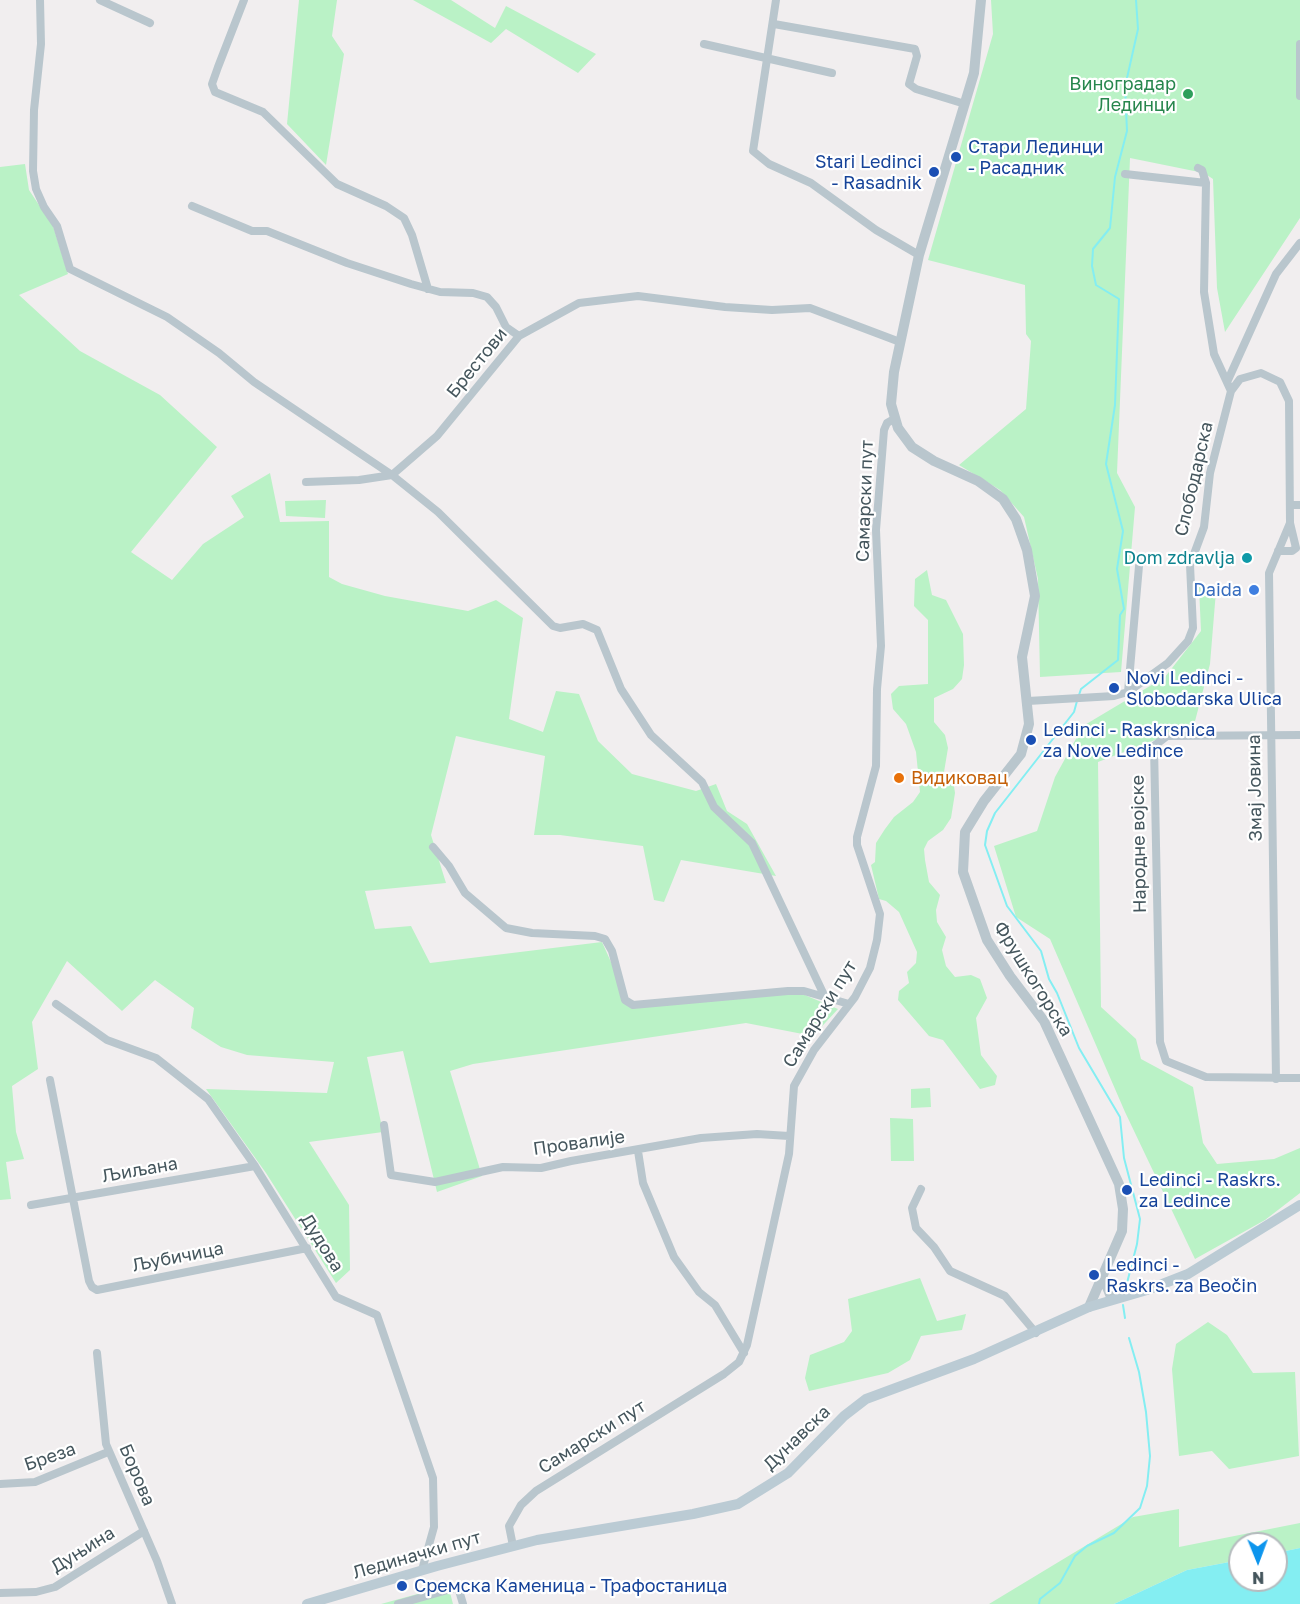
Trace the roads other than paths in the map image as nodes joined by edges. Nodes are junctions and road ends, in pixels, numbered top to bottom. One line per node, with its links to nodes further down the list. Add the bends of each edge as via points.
1 (40, 0): 26 (street, via 33,171 36,189 57,226 70,269 167,317 254,382)
2 (100, 0): 6 (street)
3 (244, 0): 20 (street, via 218,67 215,92 263,112 337,184 404,218)
4 (776, 0): 7 (street)
5 (981, 0): 13 (street, Фрушкогорска, via 977,59)
6 (150, 23)
7 (774, 24): 10 (street); 13 (street, via 915,48 917,56 909,84)
8 (704, 44): 10 (street)
9 (1300, 44): 12 (street)
10 (769, 60): 11 (street); 19 (street, via 753,151 769,164 811,183 876,230)
11 (832, 73)
12 (1300, 96)
13 (965, 105): 19 (street, Фрушкогорска)
14 (1198, 168): 16 (street, Слободарска)
15 (1125, 174): 16 (street)
16 (1206, 183): 23 (street, Слободарска, via 1204,292 1214,354)
17 (192, 206): 20 (street, via 252,231 267,231)
18 (1300, 243): 23 (street, via 1276,274)
19 (919, 255): 22 (street, Фрушкогорска)
20 (428, 289): 21 (street, via 487,297 506,327)
21 (519, 336): 22 (street, Брестови, via 579,303 638,296 762,309 810,308); 26 (street, Брестови, via 443,429)
22 (900, 342): 25 (street, Фрушкогорска, via 892,385)
23 (1228, 380): 24 (street, Слободарска)
24 (1231, 391): 28 (street, Змај Јовина, via 1240,379 1261,373 1280,382 1286,391 1290,413); 33 (street, Слободарска, via 1210,473 1204,527 1190,565 1193,628 1175,656)
25 (894, 419): 34 (street, Фрушкогорска, via 904,438 921,454 994,492 1016,519 1028,550 1035,597 1022,657); 40 (street, Самарски пут, via 884,430 876,530 881,646 876,766 857,837 880,914 870,968)
26 (392, 475): 27 (street, Брестови); 38 (street, via 438,512 553,626 583,624 597,630 621,689 651,735 702,782 714,807 752,843)
27 (306, 482)
28 (1290, 505): 29 (street); 30 (street, Змај Јовина)
29 (1300, 505)
30 (1290, 523): 31 (street, Змај Јовина); 31 (street, via 1296,548)
31 (1278, 551): 35 (street, Змај Јовина, via 1269,573)
32 (1139, 566): 33 (street)
33 (1128, 692): 34 (street, Слободарска)
34 (1028, 701): 53 (street, Фрушкогорска, via 1029,724 1021,754 965,832 963,872 987,940 1044,1021 1119,1184 1122,1231)
35 (1271, 735): 36 (street); 42 (street, Змај Јовина); 42 (street, Народне војске, via 1167,736 1154,746 1160,1042 1166,1061 1206,1077)
36 (1300, 735)
37 (433, 847): 38 (street, via 465,893 506,927 605,939 625,1000 630,1004 788,991)
38 (824, 995): 40 (street)
39 (56, 1004): 47 (street, Дудова, via 107,1040 156,1058 189,1083 217,1109)
40 (849, 1004): 45 (street, Самарски пут, via 814,1050 794,1086)
41 (1300, 1078): 42 (street)
42 (1276, 1079)
43 (50, 1080): 49 (street)
44 (384, 1125): 46 (street, Провалије, via 391,1175 420,1181 435,1182 503,1167 541,1168)
45 (789, 1136): 46 (street, Провалије, via 701,1138); 58 (street, Самарски пут, via 782,1189)
46 (638, 1151): 58 (street, via 643,1183 674,1257 699,1292 715,1305)
47 (255, 1166): 49 (street, Љиљана); 52 (street, Дудова)
48 (921, 1190): 56 (street, via 912,1208 916,1228 950,1271 1005,1296)
49 (74, 1198): 50 (street, Љиљана); 52 (street, Љубичица, via 89,1281 97,1290)
50 (31, 1205)
51 (1300, 1205): 54 (main road, Дунавска, via 1193,1272)
52 (307, 1248): 64 (street, Дудова, via 336,1297 378,1316 433,1478 434,1527)
53 (1102, 1275): 54 (street); 55 (street, Фрушкогорска)
54 (1112, 1299): 55 (main road, Дунавска)
55 (1089, 1307): 56 (main road, Дунавска)
56 (1036, 1333): 62 (main road, Дунавска, via 866,1400 838,1422 788,1473 738,1504)
57 (97, 1353): 59 (street, Борова)
58 (744, 1353): 63 (street, Самарски пут, via 724,1374 536,1491 521,1505 509,1526)
59 (108, 1452): 60 (street, Бреза, via 43,1480 22,1485); 61 (street, Борова)
60 (0, 1484)
61 (144, 1531): 65 (street, Дуњина, via 55,1587); 66 (street, Борова)
62 (537, 1540): 63 (main road, Лединачки пут)
63 (513, 1546): 64 (main road, Лединачки пут)
64 (422, 1570): 67 (main road, Лединачки пут)
65 (0, 1593)
66 (172, 1604)
67 (306, 1604)
68 (398, 1604): 69 (street, via 458,1587)
69 (464, 1604)

